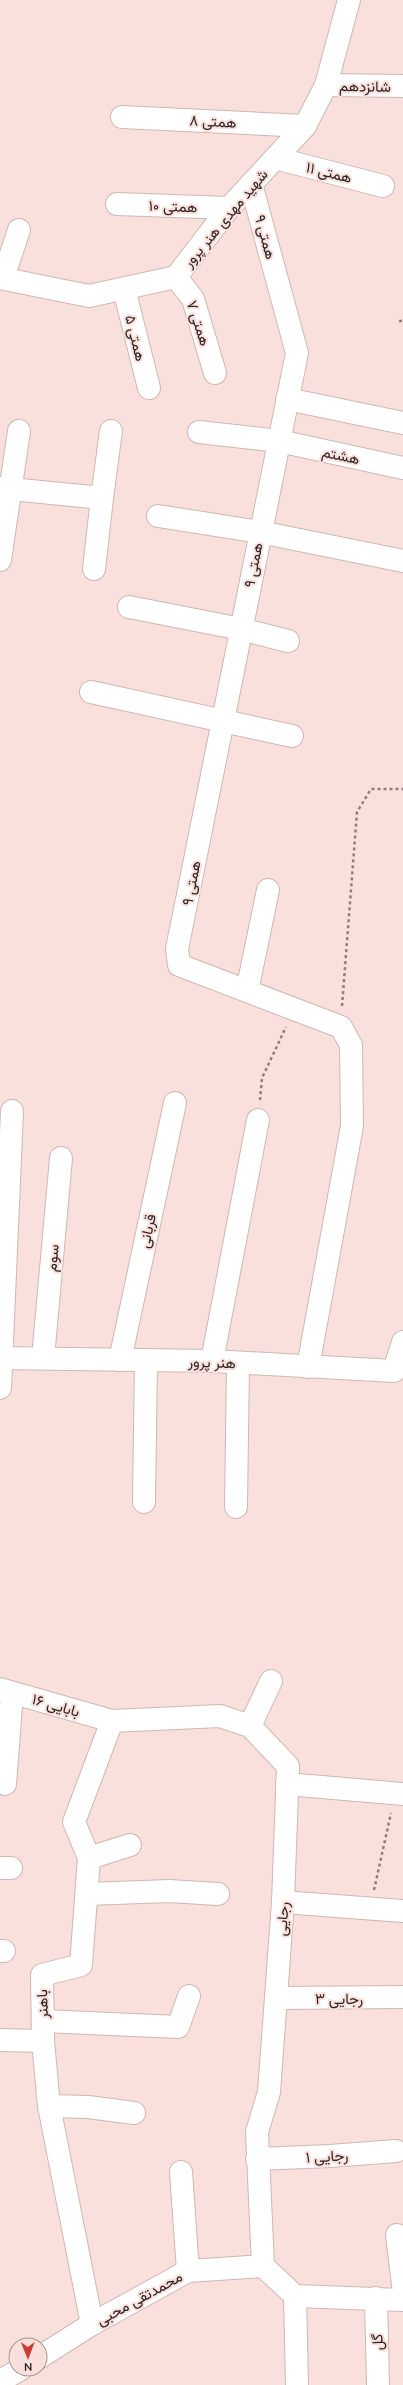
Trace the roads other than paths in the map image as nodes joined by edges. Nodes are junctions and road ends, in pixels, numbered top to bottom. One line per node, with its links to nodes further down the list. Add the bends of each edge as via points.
1 (349, 0): 2 (street, شهید مهدی هنر پرور)
2 (326, 85): 3 (street, شانزدهم); 5 (street, شهید مهدی هنر پرور)
3 (403, 86)
4 (122, 117): 5 (street, همتی ۸)
5 (305, 126): 6 (street, شهید مهدی هنر پرور)
6 (275, 158): 7 (street, شهید مهدی هنر پرور); 8 (street, همتی ۱۱)
7 (251, 184): 10 (street, شهید مهدی هنر پرور); 17 (street, همتی ۹, via 297,353)
8 (383, 186)
9 (116, 204): 10 (street, همتی ۱۰)
10 (229, 208): 12 (street, شهید مهدی هنر پرور)
11 (19, 230): 13 (street)
12 (176, 277): 14 (street, شهید مهدی هنر پرور); 15 (street, همتی ۷, via 194,299)
13 (2, 278): 14 (street, شهید مهدی هنر پرور, via 89,296)
14 (124, 289): 16 (street, همتی ۵)
15 (215, 374)
16 (149, 388)
17 (287, 399): 18 (street); 22 (street, همتی ۹)
18 (403, 424)
19 (18, 431): 24 (street)
20 (111, 431): 25 (street)
21 (199, 432): 22 (street, هشتم)
22 (279, 441): 23 (street, هشتم); 27 (street, همتی ۹)
23 (403, 468)
24 (6, 489): 25 (street); 28 (street)
25 (102, 498): 30 (street)
26 (158, 516): 27 (street)
27 (260, 532): 29 (street); 32 (street, همتی ۹)
28 (0, 560)
29 (403, 561)
30 (94, 568)
31 (130, 607): 32 (street)
32 (241, 629): 33 (street); 35 (street, همتی ۹)
33 (288, 641)
34 (92, 692): 35 (street)
35 (223, 720): 36 (street); 38 (street, همتی ۹, via 177,949 179,965)
36 (292, 736)
37 (268, 890): 38 (street)
38 (247, 991): 50 (street, via 340,1026 351,1045 352,1126)
39 (175, 1103): 46 (street, قربانی)
40 (12, 1111): 44 (street)
41 (258, 1120): 48 (street)
42 (61, 1158): 45 (street, سوم)
43 (403, 1342): 50 (street, هنر پرور, via 394,1371)
44 (0, 1358): 45 (street, هنر پرور); 51 (street)
45 (42, 1358): 46 (street, هنر پرور)
46 (120, 1360): 47 (street, هنر پرور)
47 (146, 1360): 48 (street, هنر پرور); 52 (street)
48 (212, 1361): 49 (street, هنر پرور)
49 (238, 1363): 50 (street, هنر پرور); 53 (street)
50 (308, 1367)
51 (0, 1388)
52 (144, 1502)
53 (236, 1507)
54 (271, 1681): 57 (street)
55 (6, 1691): 56 (street, بابایی ۱۶); 58 (street)
56 (112, 1721): 57 (street, رجایی, via 220,1716); 62 (street, باهنر, via 74,1822)
57 (250, 1726): 59 (street, رجایی, via 288,1766)
58 (5, 1784)
59 (287, 1784): 60 (street); 65 (street, رجایی)
60 (399, 1793)
61 (130, 1845): 62 (street)
62 (89, 1858): 63 (street, باهنر)
63 (88, 1894): 64 (street); 70 (street, باهنر, via 81,1965 42,1975)
64 (218, 1894)
65 (283, 1902): 66 (street); 68 (street, رجایی)
66 (403, 1911)
67 (189, 1996): 70 (street, via 178,2027)
68 (276, 1998): 69 (street, رجایی ۳); 75 (street, رجایی, via 269,2092 257,2132)
69 (403, 1998)
70 (43, 2031): 71 (street); 72 (street, باهنر)
71 (0, 2040)
72 (49, 2106): 73 (street, via 88,2107); 84 (street, باهنر)
73 (134, 2113)
74 (396, 2151): 75 (street, رجایی ۱)
75 (257, 2159): 78 (street, رجایی)
76 (181, 2172): 79 (street)
77 (397, 2235): 80 (street)
78 (263, 2266): 79 (street, محمدتقی محبی); 81 (street)
79 (188, 2271): 84 (street, محمدتقی محبی)
80 (403, 2285)
81 (295, 2296): 82 (street); 86 (street)
82 (376, 2298): 83 (street); 87 (street, گل)
83 (403, 2300)
84 (92, 2324): 85 (street, محمدتقی محبی)
85 (48, 2352)
86 (297, 2385)
87 (378, 2385)

